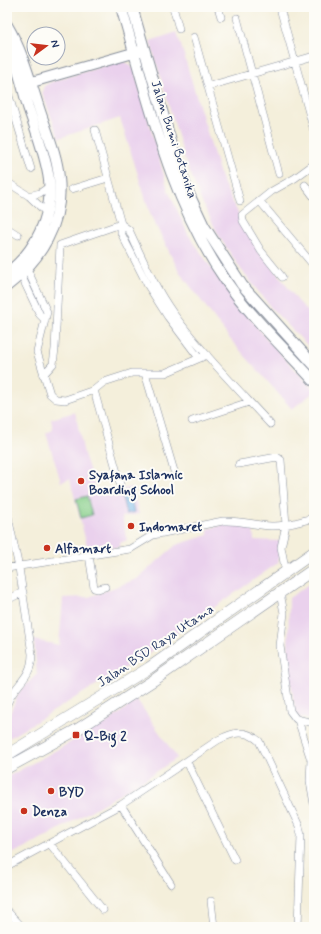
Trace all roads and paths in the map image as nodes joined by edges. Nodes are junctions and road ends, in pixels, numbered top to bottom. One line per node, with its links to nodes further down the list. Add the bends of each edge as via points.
1 (122, 7): 12 (street, Jalan Bumi Botanika)
2 (132, 7): 12 (street, Jalan Bumi Botanika)
3 (173, 7): 9 (street)
4 (218, 7): 6 (street)
5 (280, 8): 14 (street)
6 (221, 17)
7 (237, 18): 15 (street)
8 (7, 25): 16 (street, via 18,47)
9 (179, 29)
10 (194, 37): 17 (street)
11 (7, 44): 16 (street)
12 (139, 51): 16 (street); 40 (street, Jalan Bumi Botanika, via 174,183 201,240)
13 (314, 56): 14 (street)
14 (294, 61): 15 (street); 20 (street)
15 (251, 73): 17 (street); 23 (street)
16 (26, 84): 27 (street); 38 (street, via 57,165 60,196 57,214 42,250)
17 (209, 86): 31 (street)
18 (7, 94): 22 (street)
19 (95, 130): 24 (street)
20 (314, 132)
21 (314, 164): 41 (street, via 272,191 242,215 242,221 261,251)
22 (30, 169)
23 (279, 174)
24 (108, 178): 28 (street); 34 (street)
25 (7, 182): 29 (street)
26 (305, 185): 30 (street)
27 (50, 186): 29 (street); 33 (street)
28 (72, 189)
29 (30, 196): 33 (street)
30 (314, 197)
31 (240, 202)
32 (263, 204): 37 (street)
33 (47, 213): 39 (street, via 30,250)
34 (122, 224): 43 (street, via 128,230 153,281 173,313); 44 (street, via 121,233 147,284); 47 (street, via 60,245 55,349 53,364)
35 (7, 228): 36 (street)
36 (18, 235)
37 (314, 266)
38 (24, 272): 42 (street); 47 (street, via 47,312 37,352)
39 (7, 273)
40 (230, 277): 45 (street, Jalan Bumi Botanika); 48 (street, Jalan Bumi Botanika, via 260,322)
41 (282, 277)
42 (7, 286)
43 (207, 355): 44 (street); 50 (street)
44 (199, 358): 46 (street, via 165,373)
45 (314, 364)
46 (145, 373): 49 (street, via 132,373 104,382); 54 (street)
47 (43, 375): 49 (street, via 50,394 56,399 66,400)
48 (314, 380)
49 (94, 390): 55 (street)
50 (249, 402): 51 (street); 52 (street)
51 (192, 421)
52 (270, 424)
53 (239, 464): 58 (street, via 280,458)
54 (174, 471)
55 (120, 483)
56 (7, 512): 62 (street)
57 (314, 518): 58 (street)
58 (286, 525): 60 (street, via 224,521 153,535 130,549); 64 (street, via 281,547)
59 (314, 552): 64 (main road, Jalan BSD Raya Utama)
60 (88, 555): 62 (street); 65 (street, via 94,588)
61 (7, 568): 62 (street)
62 (19, 568): 66 (street)
63 (314, 568): 67 (main road)
64 (286, 573): 69 (main road, Jalan BSD Raya Utama)
65 (105, 587)
66 (23, 592): 68 (street); 71 (street, via 32,664)
67 (280, 593): 70 (main road); 72 (street, via 284,613 280,646 282,663 290,711)
68 (7, 600)
69 (149, 668): 70 (main road); 74 (main road, Jalan BSD Raya Utama)
70 (157, 678): 76 (main road, via 78,729)
71 (7, 704)
72 (298, 720): 73 (street); 77 (street, via 311,760)
73 (314, 723)
74 (8, 752)
75 (187, 762): 79 (street); 81 (street); 89 (street, via 227,735 250,734 259,741 301,835)
76 (7, 768)
77 (312, 782): 78 (street)
78 (314, 804)
79 (121, 805): 80 (street); 83 (street)
80 (50, 844): 82 (street); 85 (street)
81 (235, 860)
82 (7, 866)
83 (171, 884)
84 (211, 901): 88 (street)
85 (103, 910)
86 (7, 911): 87 (street)
87 (22, 927)
88 (214, 927)
89 (298, 927)

